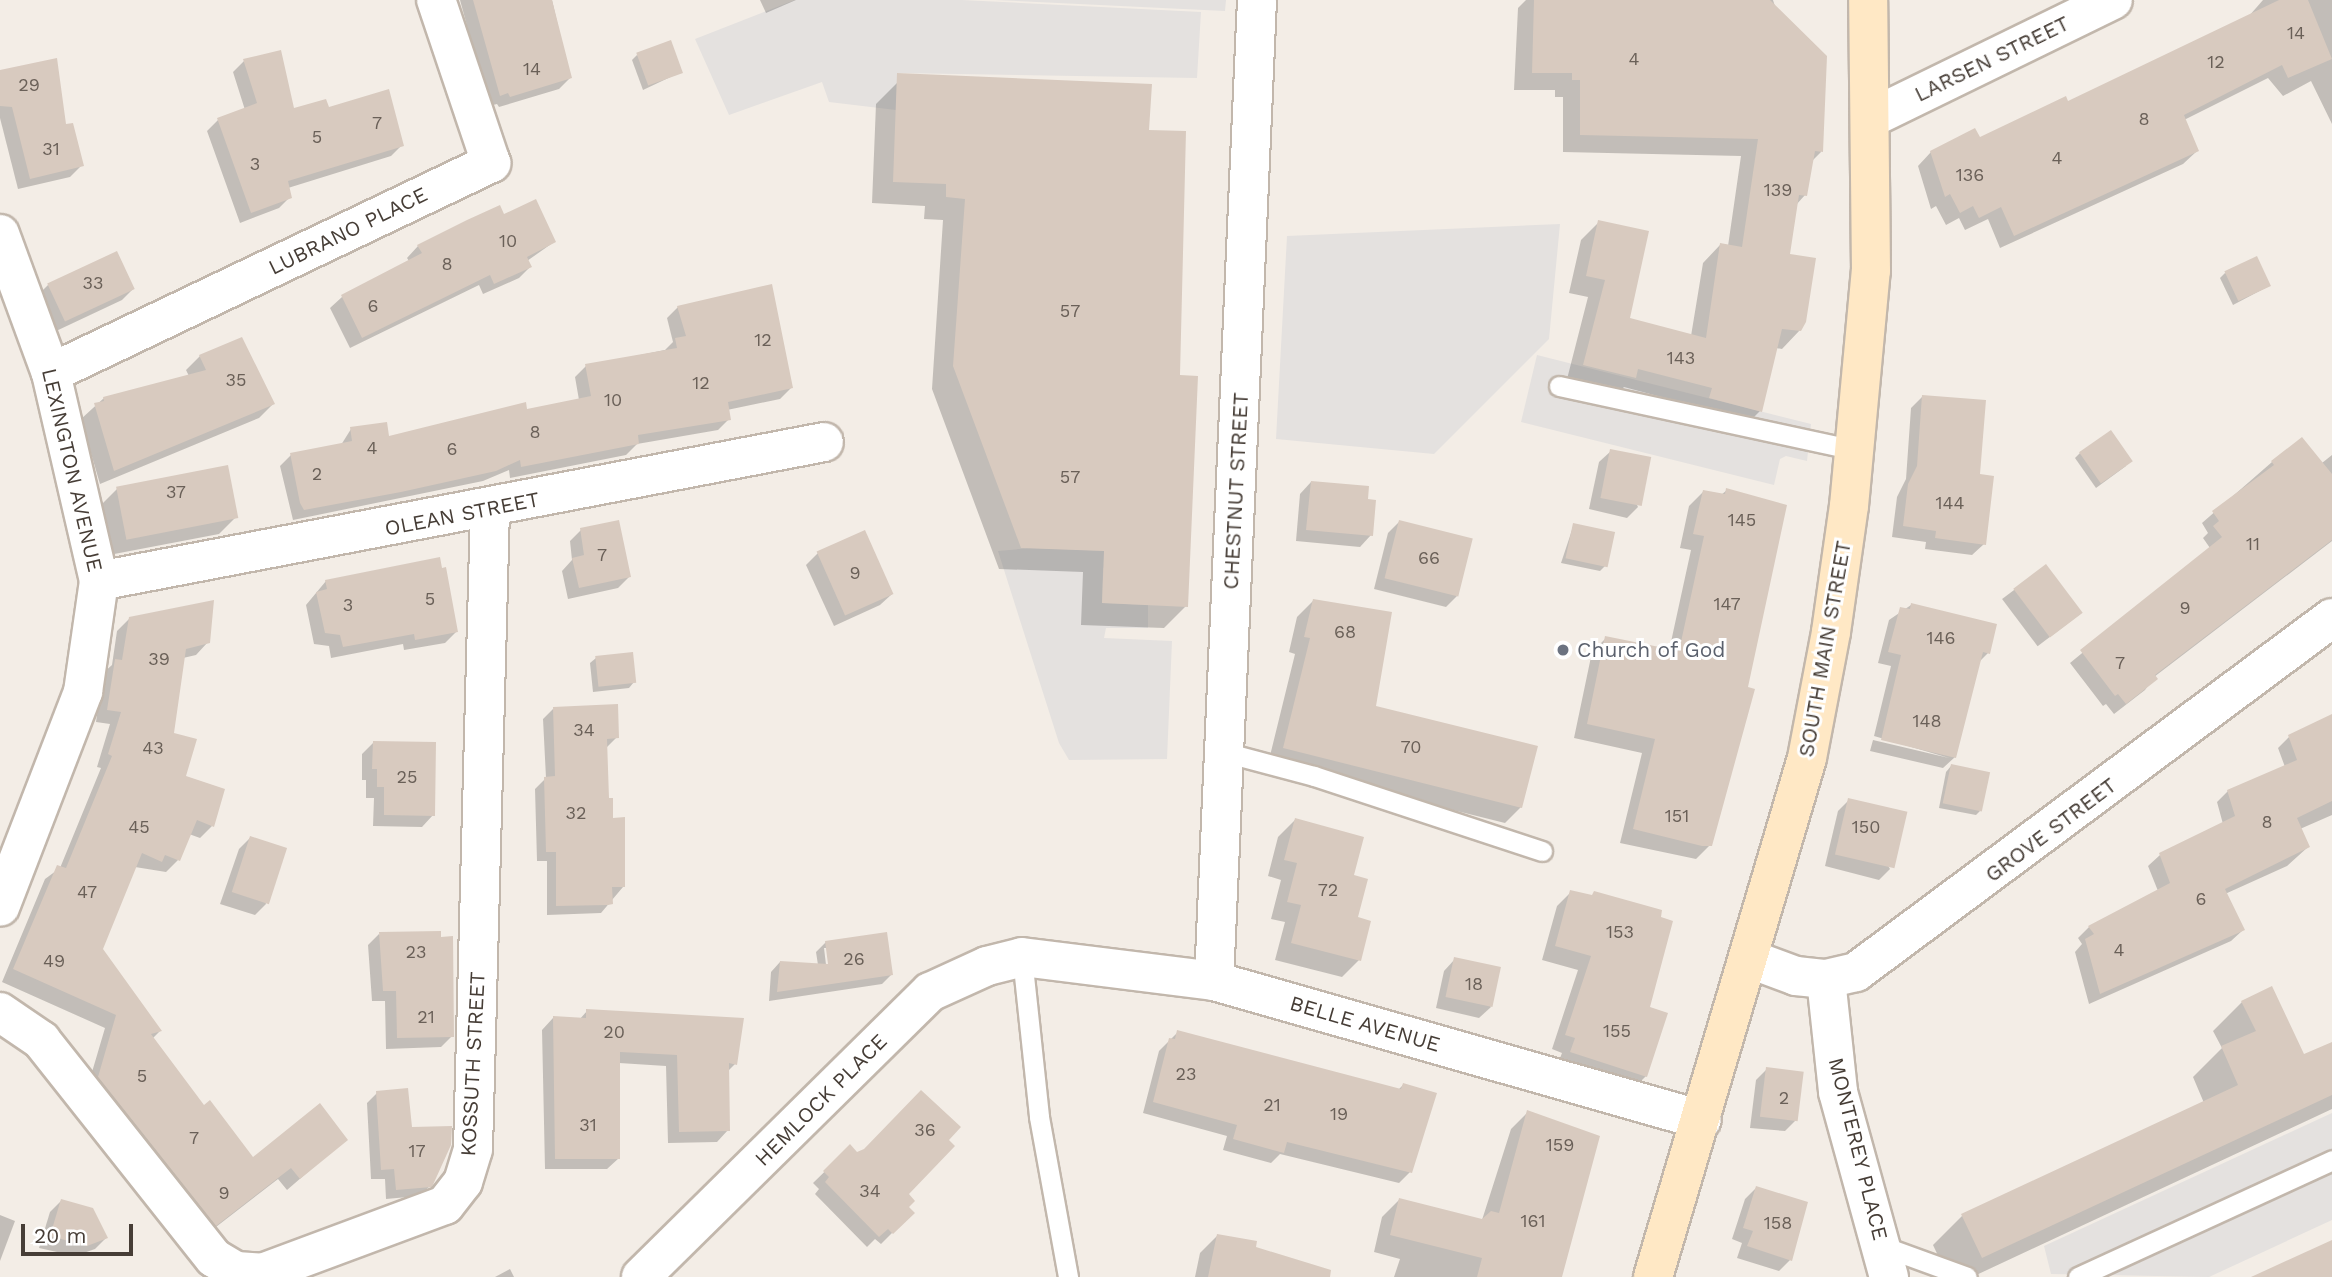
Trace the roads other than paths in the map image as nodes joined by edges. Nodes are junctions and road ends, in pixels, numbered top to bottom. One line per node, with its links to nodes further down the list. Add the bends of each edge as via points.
1 (436, 0): 7 (street, LUBRANO PLACE, via 491,163)
2 (1257, 0): 14 (street, CHESTNUT STREET)
3 (1868, 0): 5 (main road, SOUTH MAIN STREET)
4 (2113, 0): 5 (street, LARSEN STREET)
5 (1871, 118): 10 (main road, SOUTH MAIN STREET, via 1871,271)
6 (0, 234): 7 (street, LEXINGTON AVENUE)
7 (51, 373): 12 (street, LEXINGTON AVENUE)
8 (1559, 386): 10 (lane)
9 (824, 442): 11 (street, OLEAN STREET)
10 (1854, 450): 18 (main road, SOUTH MAIN STREET, via 1831,632 1807,758)
11 (489, 509): 12 (street, OLEAN STREET); 21 (street, KOSSUTH STREET, via 473,1149 463,1182 445,1205 262,1273 236,1271 214,1258 41,1040)
12 (99, 582): 16 (street, LEXINGTON AVENUE, via 83,692)
13 (2332, 618): 19 (street, GROVE STREET, via 1910,936 1856,972)
14 (1224, 752): 15 (lane, via 1314,776); 20 (street, CHESTNUT STREET)
15 (1542, 851)
16 (0, 907)
17 (1022, 957): 20 (street, BELLE AVENUE); 25 (street, HEMLOCK PLACE, via 987,966 930,992); 26 (lane, via 1039,1117)
18 (1750, 959): 19 (street, GROVE STREET, via 1796,976); 22 (main road, SOUTH MAIN STREET)
19 (1826, 979): 24 (street, MONTEREY PLACE, via 1838,1092)
20 (1214, 981): 22 (street, BELLE AVENUE)
21 (0, 1012)
22 (1702, 1120): 27 (main road, SOUTH MAIN STREET)
23 (2332, 1160): 29 (lane)
24 (1886, 1261): 28 (lane)
25 (640, 1277)
26 (1068, 1277)
27 (1653, 1277)
28 (1967, 1277)
29 (2078, 1277)

